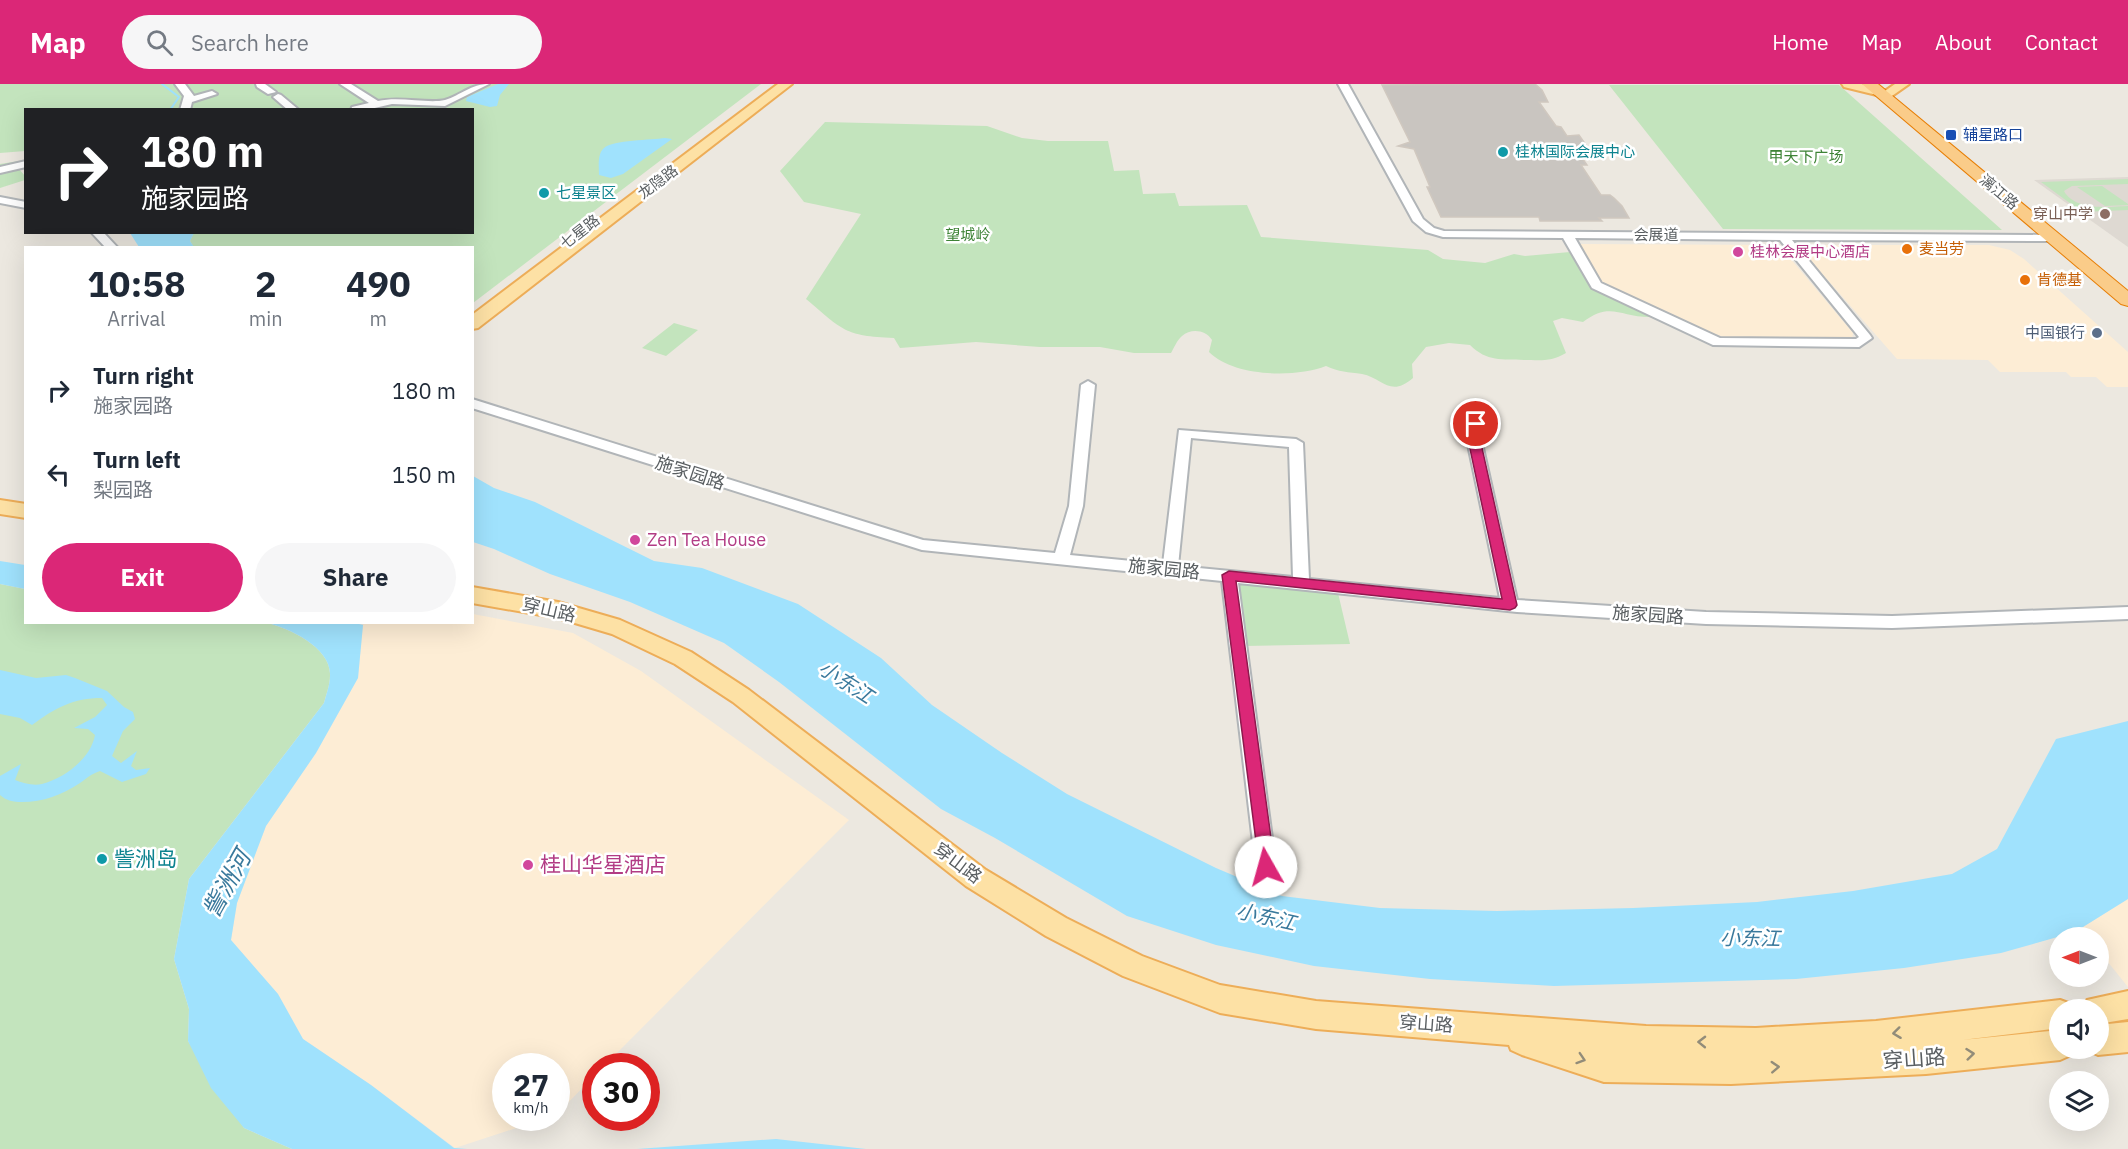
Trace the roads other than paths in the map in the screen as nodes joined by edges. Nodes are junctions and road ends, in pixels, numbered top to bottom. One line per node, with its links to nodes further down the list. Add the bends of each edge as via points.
1 (180, 84): 12 (street)
2 (345, 84): 13 (street)
3 (484, 84): 13 (street, via 445,103)
4 (773, 84): 28 (main road, 七星路)
5 (786, 84): 29 (main road, 龙隐路)
6 (1342, 84): 22 (street, 会展道, via 1419,221 1430,230 1443,234)
7 (1848, 84): 10 (main road)
8 (1903, 84): 10 (main road)
9 (260, 85): 15 (street)
10 (1879, 89): 24 (highway, 漓江路); 26 (highway, 漓江路)
11 (212, 94): 12 (street)
12 (190, 100): 14 (street)
13 (375, 103): 16 (street)
14 (186, 108)
15 (293, 108)
16 (358, 108)
17 (24, 164): 18 (street)
18 (0, 170)
19 (0, 200): 20 (street)
20 (24, 205)
21 (98, 234): 25 (street)
22 (1567, 235): 23 (street, 会展道); 23 (street, via 1596,285 1718,342 1859,343 1866,338)
23 (1783, 237): 24 (street, 会展道)
24 (2053, 238): 27 (highway, 漓江路)
25 (111, 246)
26 (2128, 291)
27 (2128, 300)
28 (474, 313)
29 (474, 322)
30 (1088, 385): 37 (street, via 1076,506)
31 (474, 404): 37 (street, 施家园路, via 922,545)
32 (1476, 424): 42 (street, via 1472,430)
33 (0, 507): 34 (main road)
34 (24, 511)
35 (0, 522): 36 (main road)
36 (24, 526)
37 (1061, 558): 38 (street, 施家园路)
38 (1170, 569): 39 (street, 施家园路); 40 (street, via 1184,433 1296,443)
39 (1229, 575): 40 (street, 施家园路); 44 (street)
40 (1301, 583): 42 (street, 施家园路)
41 (474, 595): 48 (main road, 穿山路, via 558,609 610,625 683,658 741,696 976,878 1056,927 1133,966 1220,999 1316,1016)
42 (1510, 605): 43 (street, 施家园路, via 1831,622 1951,621)
43 (2128, 612)
44 (1266, 867)
45 (2128, 1005): 46 (main road)
46 (2109, 1008)
47 (2049, 1015): 48 (main road, 穿山路, one-way to 48, via 1876,1036 1756,1043 1646,1041)
48 (1486, 1028): 51 (main road, 穿山路, one-way to 51, via 1604,1067 1753,1068 1926,1059)
49 (2128, 1037): 50 (main road)
50 (2109, 1039)
51 (2049, 1045)

